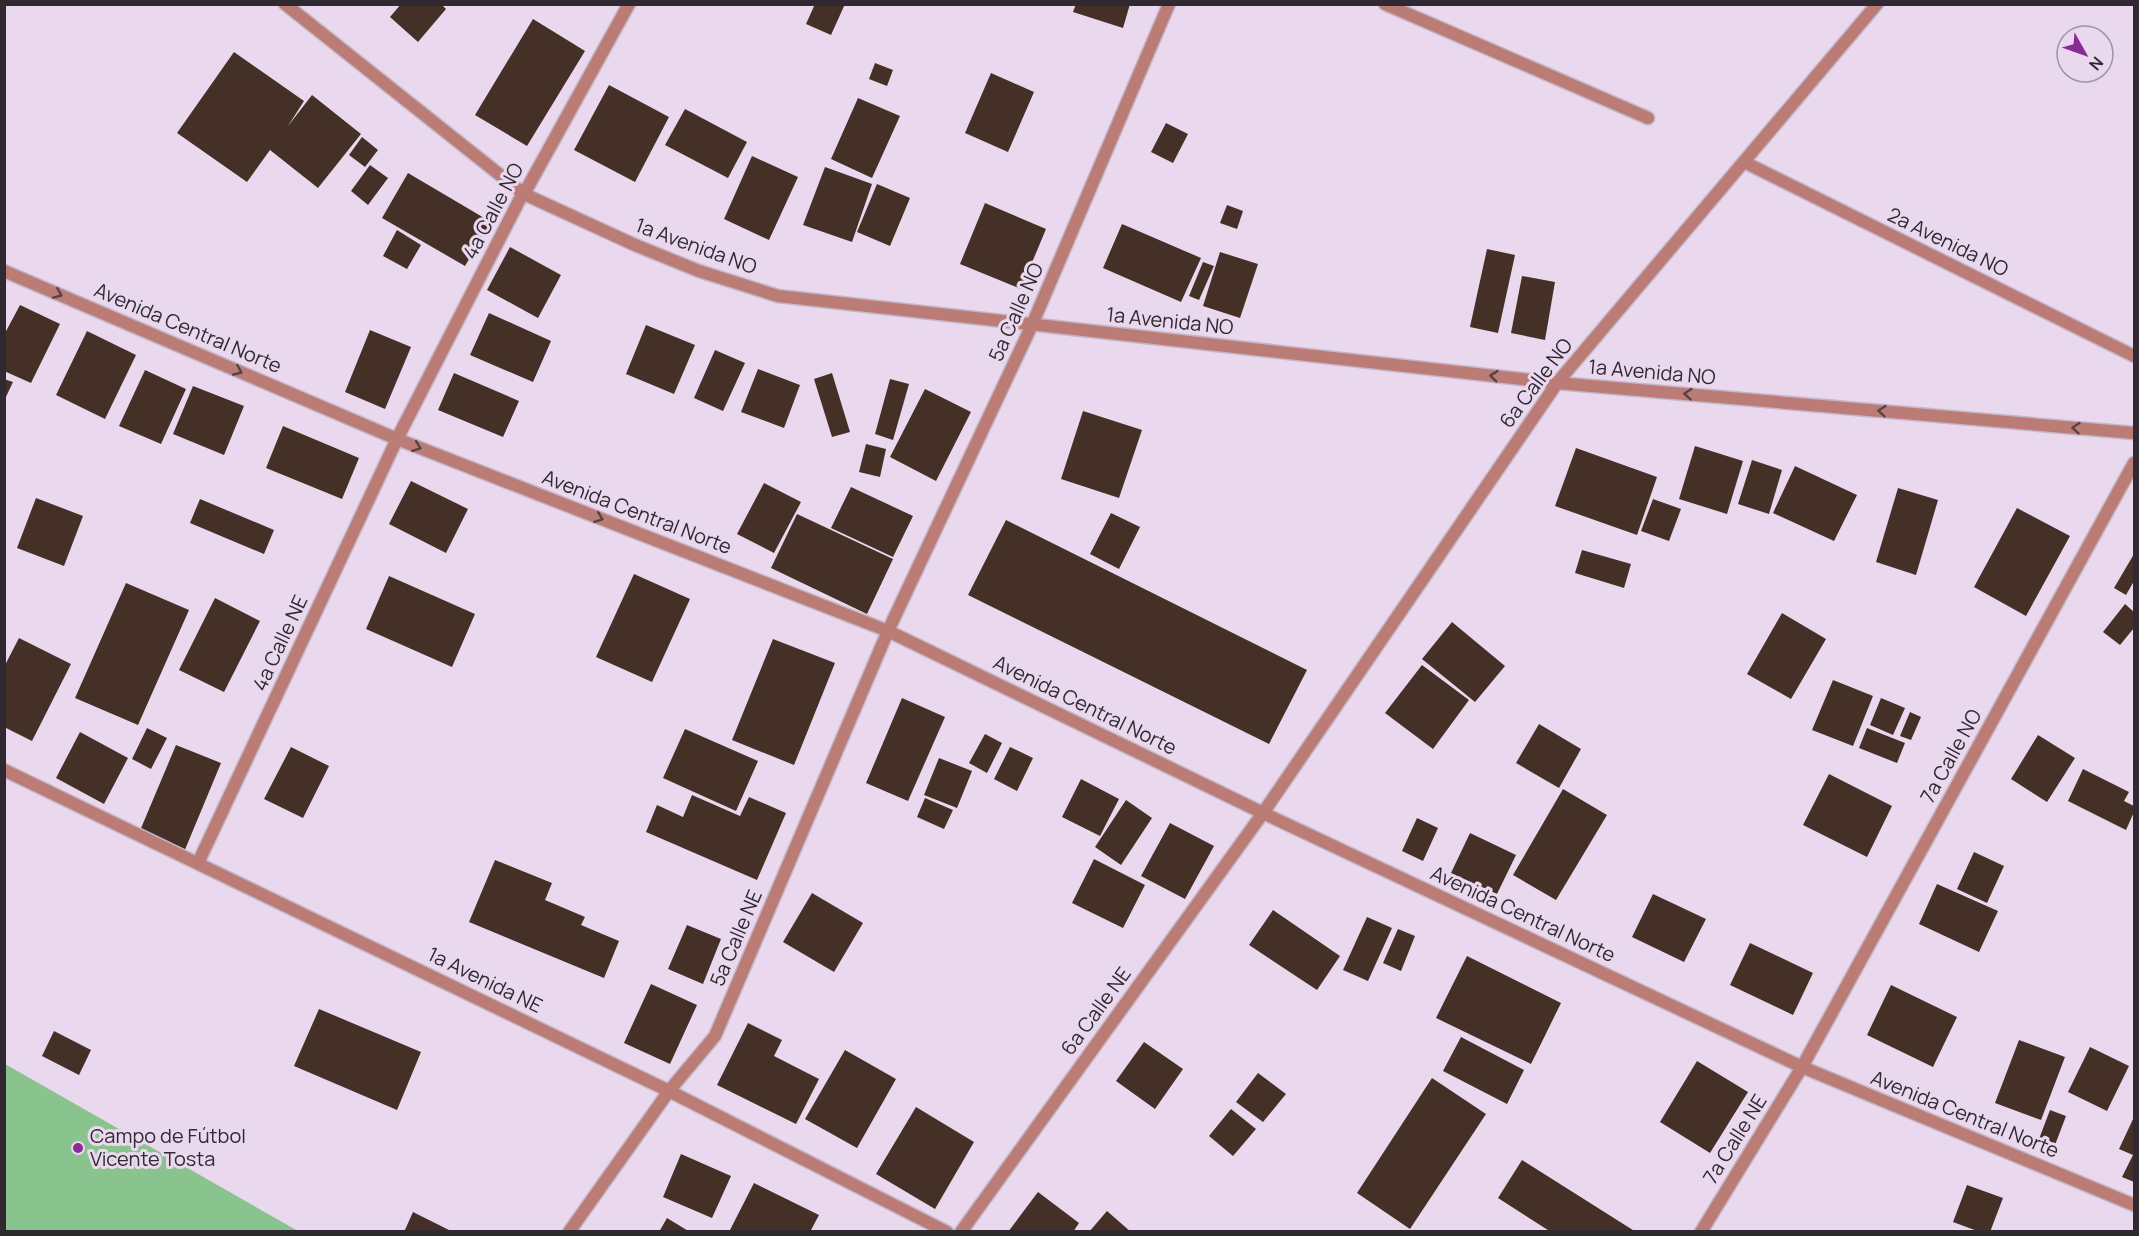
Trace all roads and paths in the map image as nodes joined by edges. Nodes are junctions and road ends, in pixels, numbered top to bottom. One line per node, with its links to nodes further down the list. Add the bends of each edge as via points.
1 (285, 4): 8 (street, 1a Avenida NO)
2 (629, 4): 8 (street, 4a Calle NO)
3 (1169, 4): 10 (street, 5a Calle NO)
4 (1385, 4): 6 (street)
5 (1877, 4): 7 (street, 6a Calle NO)
6 (1648, 118)
7 (1744, 162): 11 (street, 2a Avenida NO); 12 (street, 6a Calle NO)
8 (525, 194): 10 (street, 1a Avenida NO, via 699,272 778,296); 14 (street, 4a Calle NO)
9 (4, 271): 14 (street, Avenida Central Norte, one-way to 14)
10 (1032, 326): 12 (street, 1a Avenida NO, one-way to 10); 16 (street, 5a Calle NO)
11 (2134, 356)
12 (1557, 383): 13 (street, 1a Avenida NO, one-way to 12); 18 (street, 6a Calle NO)
13 (2134, 433)
14 (398, 439): 16 (street, Avenida Central Norte, one-way to 16); 19 (street, 4a Calle NE)
15 (2134, 463): 20 (street, 7a Calle NO)
16 (888, 631): 18 (street, Avenida Central Norte); 21 (street, 5a Calle NE, via 715,1036)
17 (4, 770): 19 (street, 1a Avenida NE)
18 (1263, 813): 20 (street, Avenida Central Norte); 25 (street, 6a Calle NE)
19 (198, 863): 21 (street, 1a Avenida NE)
20 (1802, 1068): 22 (street, Avenida Central Norte); 26 (street, 7a Calle NE)
21 (669, 1091): 23 (street, 5a Calle NE); 24 (street, 1a Avenida NE)
22 (2134, 1205)
23 (569, 1232)
24 (947, 1232)
25 (961, 1232)
26 (1701, 1232)

